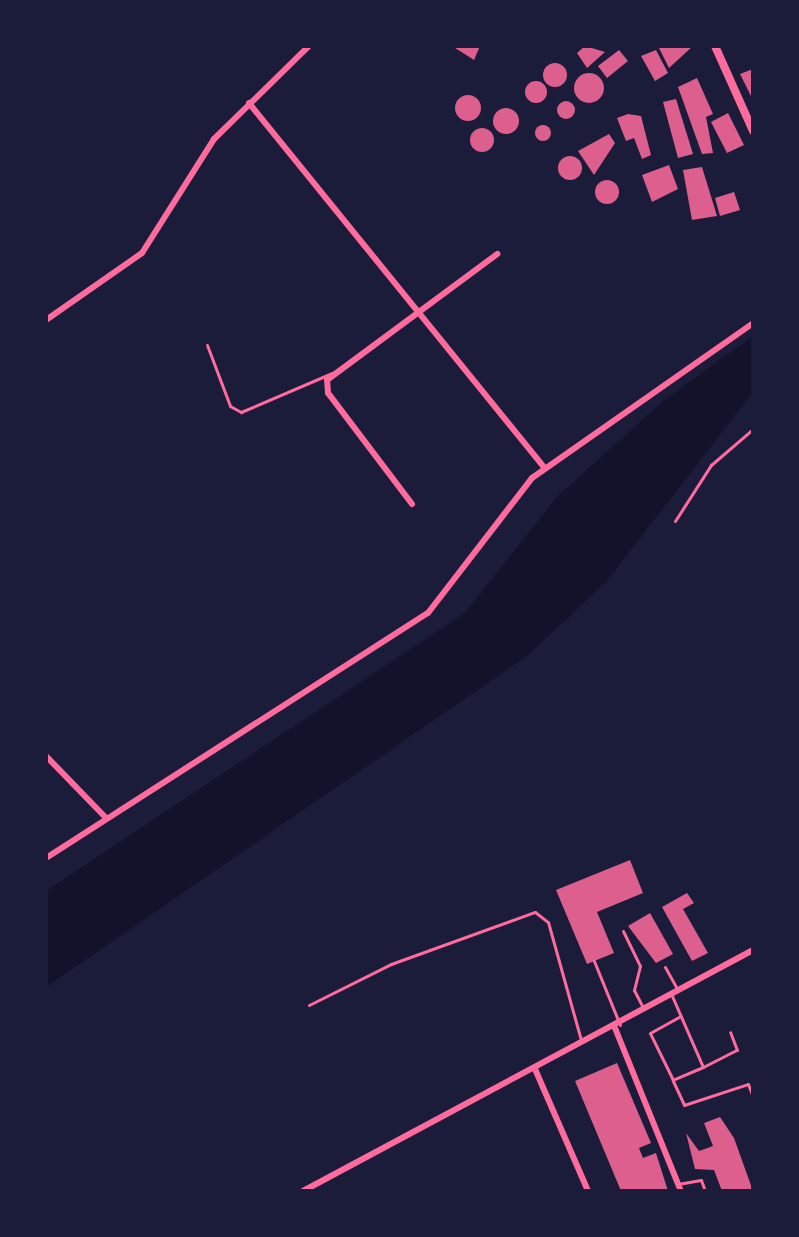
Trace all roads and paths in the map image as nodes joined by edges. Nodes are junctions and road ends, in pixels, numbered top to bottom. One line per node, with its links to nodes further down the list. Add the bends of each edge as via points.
1 (309, 46): 3 (street)
2 (715, 46): 4 (street)
3 (249, 103): 6 (street); 7 (street, via 199,159 142,253)
4 (753, 131)
5 (497, 254): 6 (street)
6 (420, 308): 10 (street); 12 (street)
7 (46, 320)
8 (753, 323): 12 (street, via 602,434)
9 (207, 345): 10 (lane, via 230,406 241,412)
10 (332, 373): 13 (street, via 326,381)
11 (753, 429): 14 (lane, via 711,465)
12 (544, 467): 16 (street, via 428,613)
13 (412, 504)
14 (675, 521)
15 (46, 756): 16 (street)
16 (106, 818): 17 (street)
17 (46, 858)
18 (623, 931): 24 (lane, via 640,966 634,990)
19 (753, 950): 22 (street)
20 (594, 961): 26 (lane)
21 (665, 967): 22 (lane)
22 (675, 994): 24 (street); 25 (lane)
23 (309, 1005): 28 (lane, via 391,964 535,912 548,922)
24 (645, 1011): 26 (street)
25 (681, 1016): 29 (lane); 31 (lane, via 650,1033)
26 (618, 1026): 28 (street); 33 (street)
27 (730, 1032): 29 (lane, via 737,1050)
28 (582, 1044): 30 (street)
29 (703, 1067): 31 (lane)
30 (535, 1069): 34 (street); 35 (street)
31 (673, 1080): 32 (lane, via 684,1105 748,1084)
32 (753, 1097)
33 (679, 1188): 36 (lane, via 701,1180)
34 (303, 1191)
35 (588, 1191)
36 (705, 1191)

